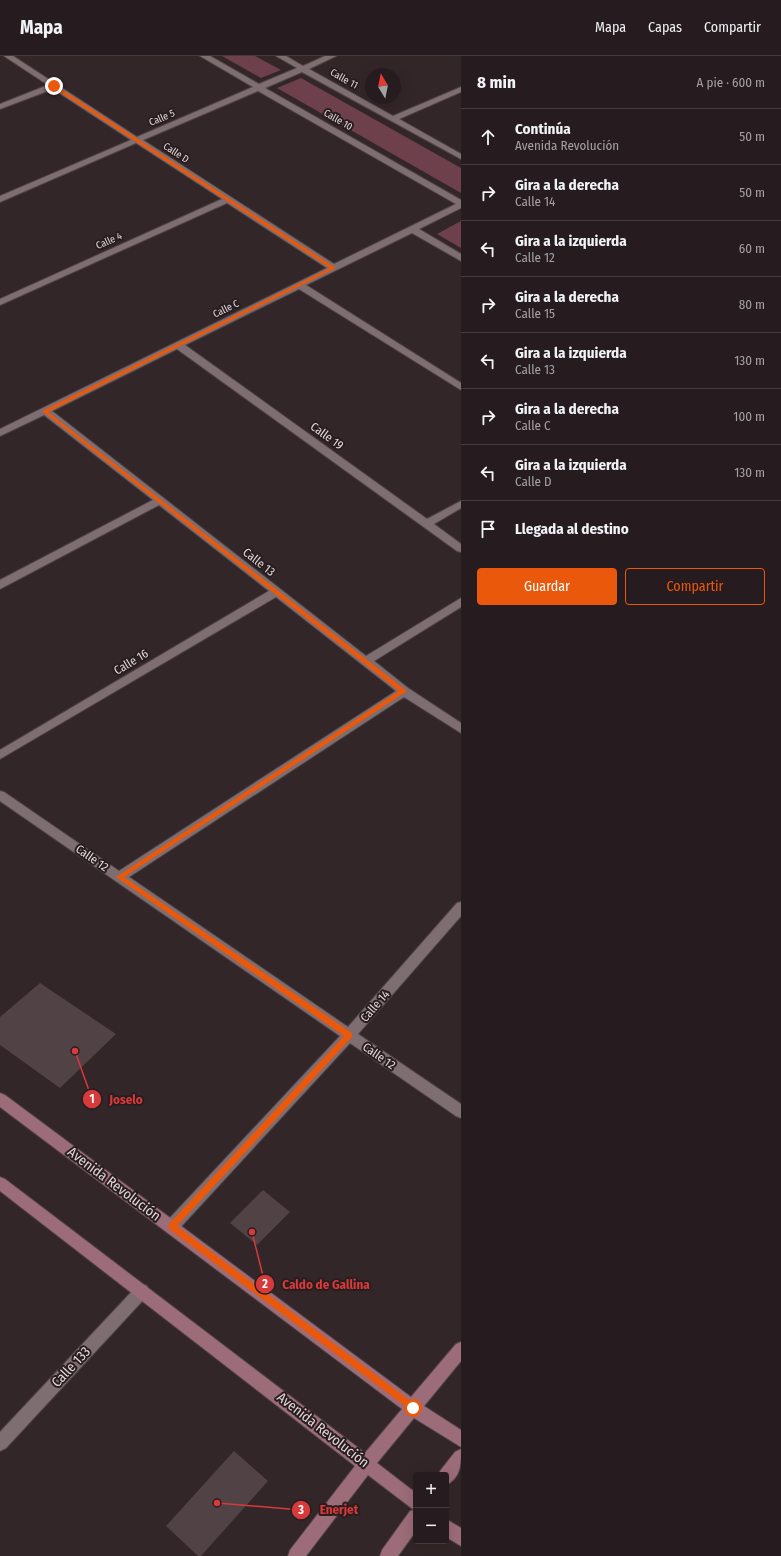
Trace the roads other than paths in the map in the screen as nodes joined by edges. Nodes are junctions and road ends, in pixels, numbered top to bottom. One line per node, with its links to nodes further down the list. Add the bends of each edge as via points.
1 (8, 56): 6 (street, Calle D)
2 (204, 56): 7 (street, Calle 10)
3 (280, 56): 5 (street, Calle 11)
4 (332, 56): 5 (street, Calle 5)
5 (303, 69): 7 (street, Calle 5); 10 (street, Calle 11)
6 (54, 86): 9 (street); 11 (street, Calle D)
7 (259, 88): 11 (street, Calle 5); 15 (street, Calle 10)
8 (461, 89): 10 (street)
9 (0, 107)
10 (392, 119): 12 (street, Calle 11)
11 (137, 140): 13 (street, Calle 5); 14 (street, Calle D)
12 (461, 157)
13 (0, 199)
14 (227, 200): 18 (street, Calle D); 20 (street, Calle 4)
15 (461, 204): 16 (street, Calle C)
16 (412, 229): 17 (street); 18 (street, Calle C)
17 (461, 258)
18 (334, 268): 19 (street, Calle C)
19 (299, 285): 21 (street, Calle C); 22 (street)
20 (0, 302)
21 (178, 345): 23 (street, Calle C); 27 (street, Calle 19)
22 (461, 387)
23 (45, 411): 24 (street, Calle C); 25 (street, Calle 13)
24 (0, 434)
25 (159, 501): 29 (street); 30 (street, Calle 13)
26 (461, 504): 27 (street)
27 (427, 524): 28 (street, Calle 19)
28 (461, 549)
29 (0, 585)
30 (276, 592): 32 (street, Calle 13); 35 (street, Calle 16)
31 (461, 602): 32 (street)
32 (366, 661): 33 (street, Calle 13)
33 (404, 691): 34 (street, Calle 13); 37 (street)
34 (461, 729)
35 (0, 755)
36 (0, 795): 37 (street, Calle 12)
37 (119, 877): 39 (street, Calle 12)
38 (461, 907): 39 (street, Calle 14)
39 (349, 1035): 41 (street, Calle 12); 43 (street, Calle 14)
40 (0, 1099): 43 (street, Avenida Revolución)
41 (461, 1112)
42 (0, 1183): 44 (street, Avenida Revolución)
43 (172, 1226): 46 (street, Avenida Revolución)
44 (142, 1291): 48 (street, Calle 133); 50 (street, Avenida Revolución)
45 (461, 1349): 46 (street)
46 (413, 1408): 47 (street, Avenida Revolución); 50 (street)
47 (461, 1439)
48 (0, 1443)
49 (461, 1457): 51 (street)
50 (367, 1463): 52 (street, Avenida Revolución); 56 (street)
51 (449, 1473)
52 (413, 1501)
53 (413, 1521): 57 (street)
54 (449, 1529): 55 (street)
55 (461, 1538)
56 (296, 1556)
57 (388, 1556)

